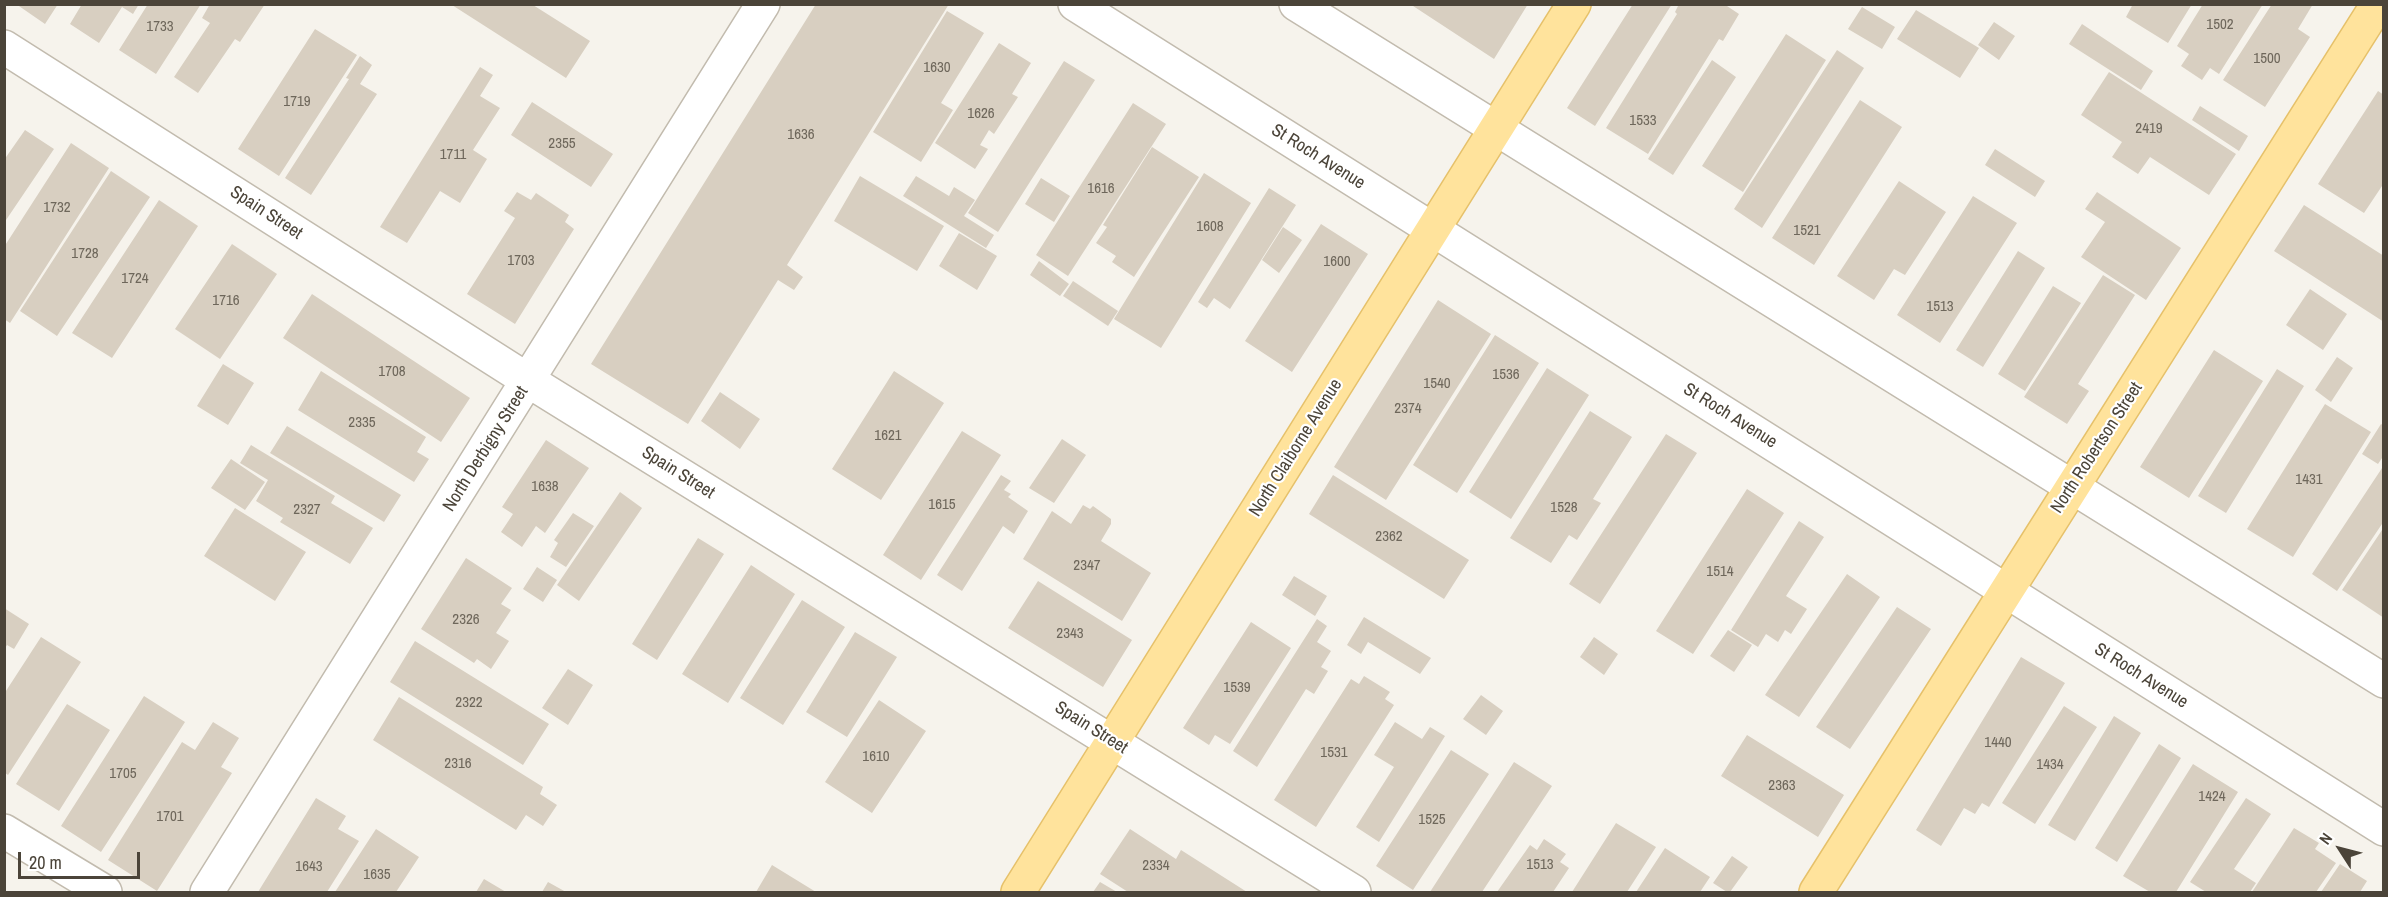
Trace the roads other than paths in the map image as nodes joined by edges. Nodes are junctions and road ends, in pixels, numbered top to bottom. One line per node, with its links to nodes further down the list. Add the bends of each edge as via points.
1 (763, 4): 9 (street, North Derbigny Street)
2 (1076, 4): 8 (street, St Roch Avenue)
3 (1296, 4): 7 (street)
4 (1574, 4): 7 (main road, North Claiborne Avenue)
5 (2378, 4): 10 (main road, North Robertson Street)
6 (4, 46): 9 (street, Spain Street)
7 (1495, 130): 8 (main road, North Claiborne Avenue); 10 (street)
8 (1432, 229): 11 (street, St Roch Avenue); 13 (main road, North Claiborne Avenue)
9 (529, 381): 13 (street, Spain Street); 17 (street, North Derbigny Street)
10 (2071, 488): 11 (main road, North Robertson Street); 12 (street)
11 (2006, 590): 14 (street, St Roch Avenue); 20 (main road, North Robertson Street)
12 (2384, 681)
13 (1113, 741): 18 (main road, North Claiborne Avenue); 19 (street, Spain Street)
14 (2384, 829)
15 (4, 831): 16 (street)
16 (105, 892)
17 (207, 892)
18 (1018, 892)
19 (1354, 892)
20 (1816, 892)

